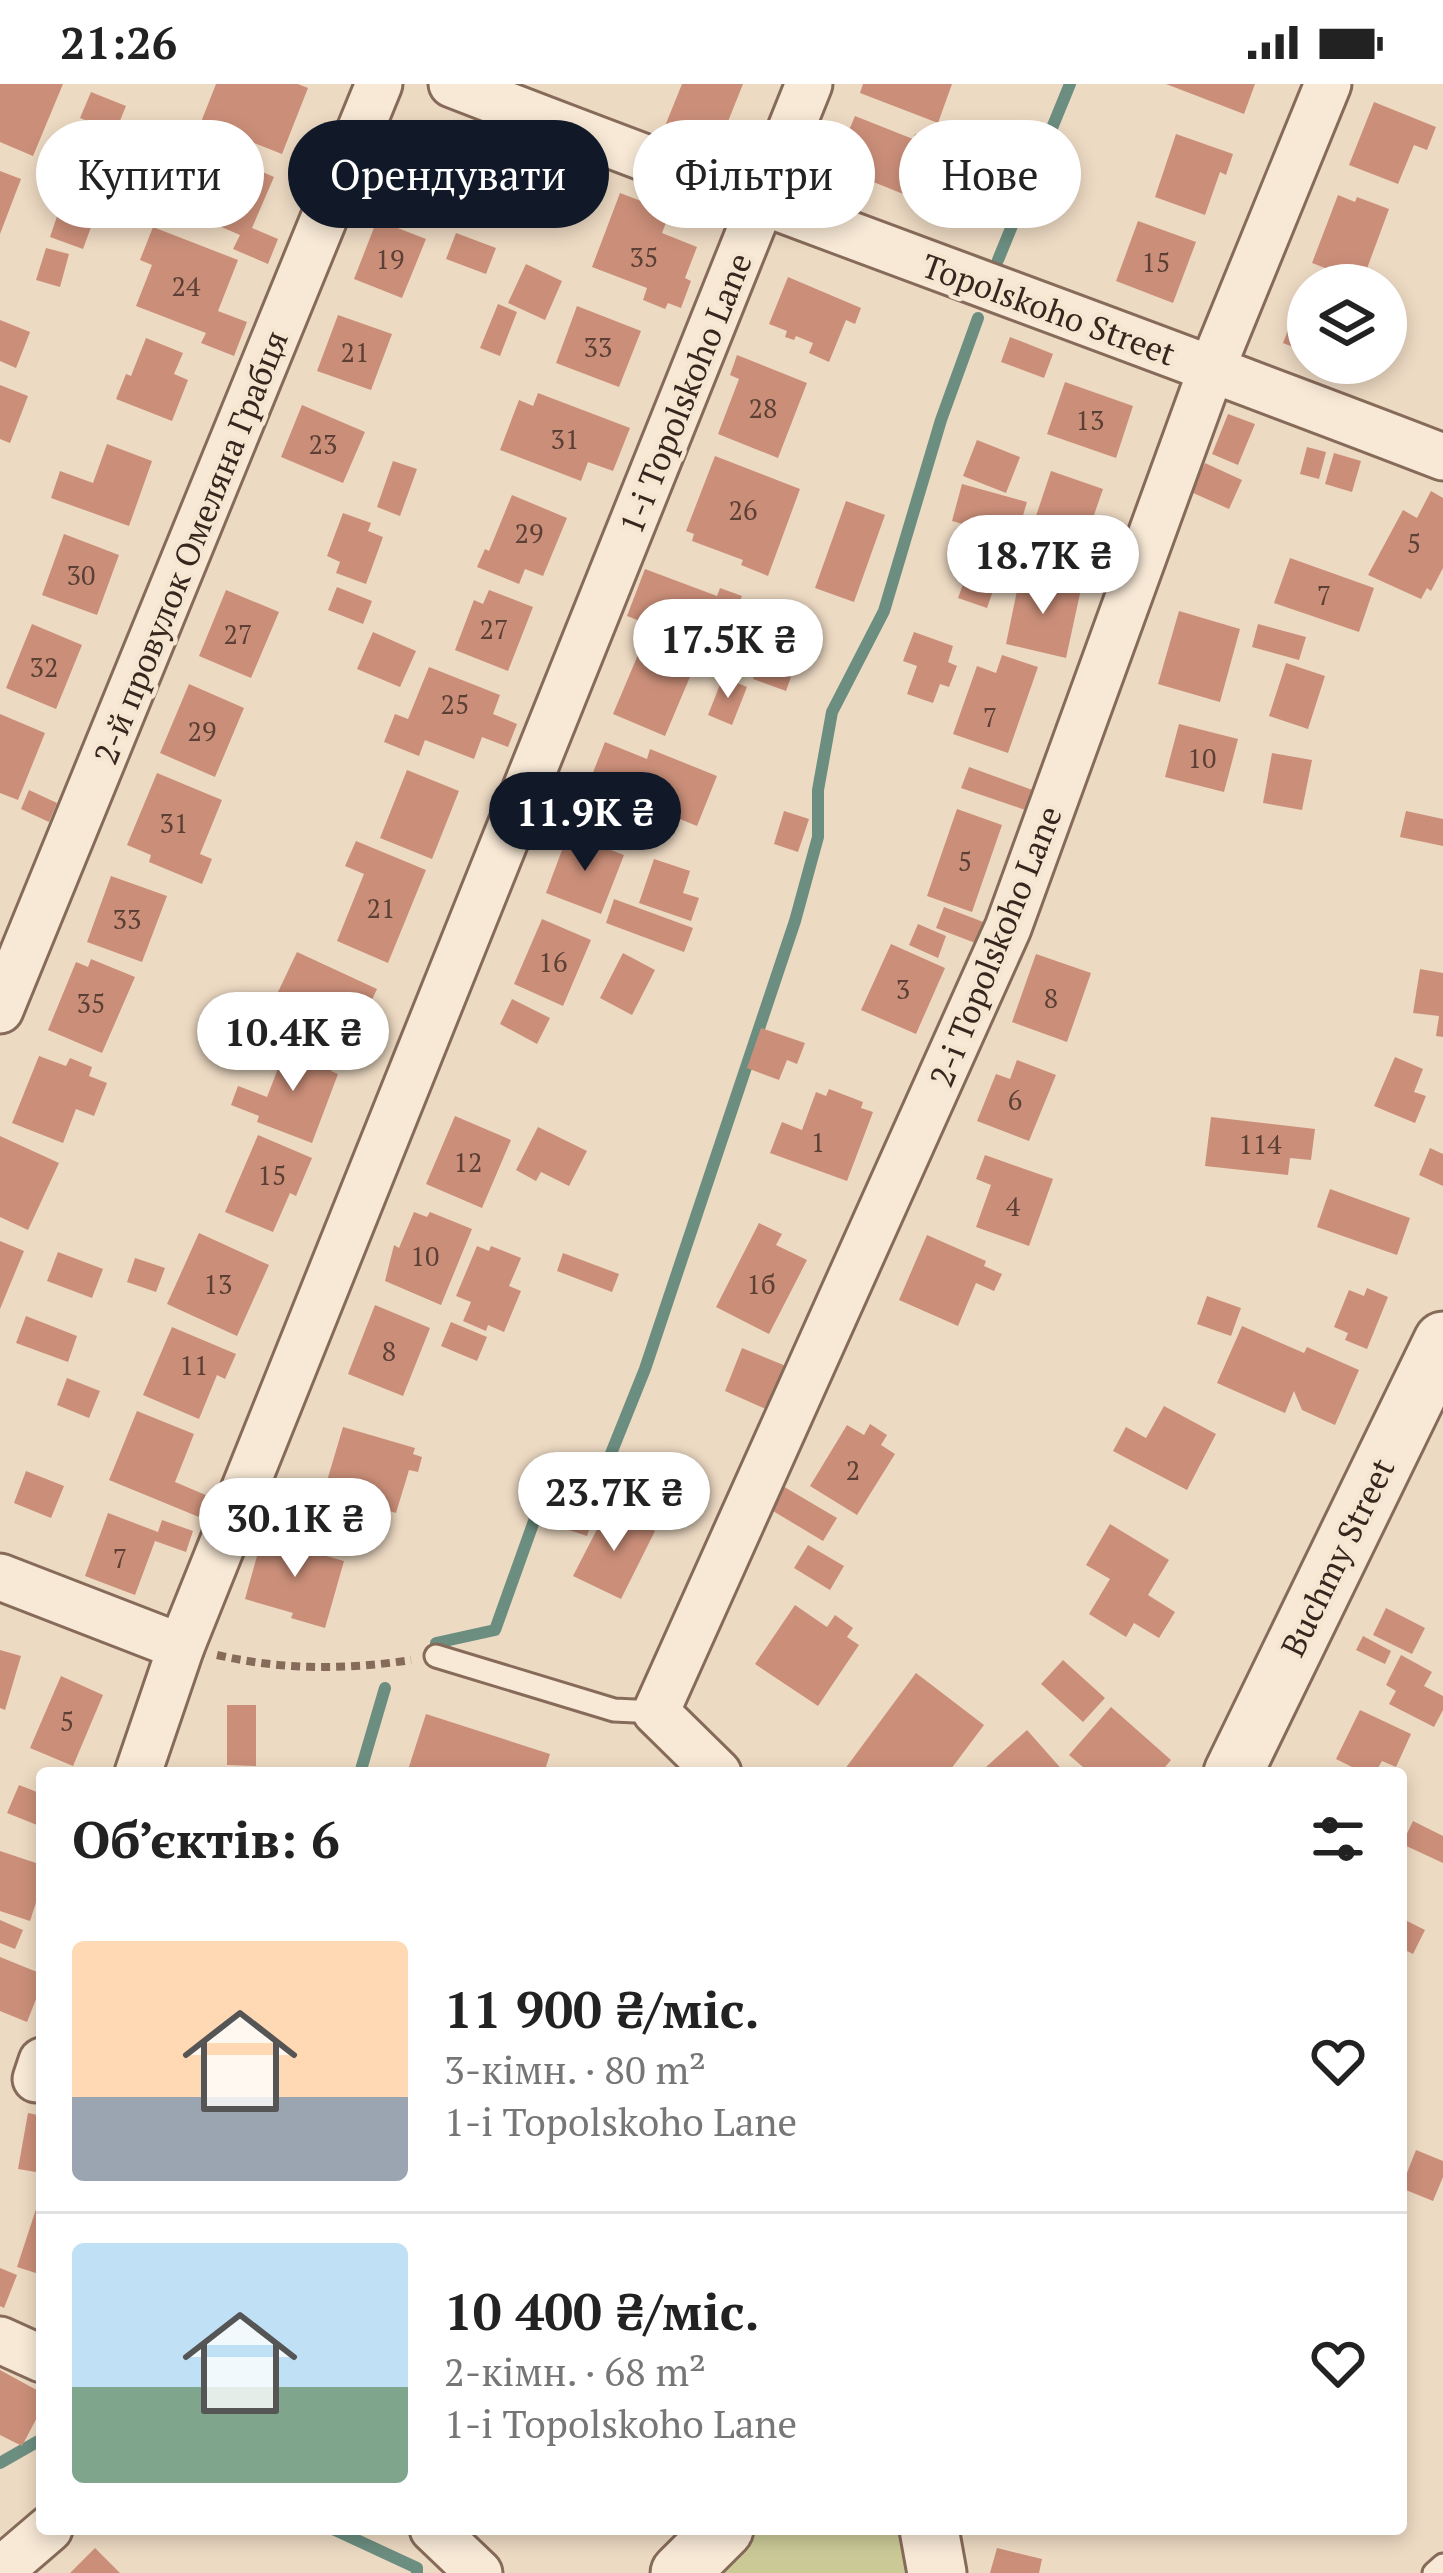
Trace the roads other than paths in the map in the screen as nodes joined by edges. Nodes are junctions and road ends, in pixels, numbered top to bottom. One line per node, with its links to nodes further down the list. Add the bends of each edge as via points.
1 (380, 84): 11 (street, 2-й провулок Омеляна Грабця)
2 (452, 84): 6 (street, Topolskoho Street)
3 (809, 84): 5 (street, 1-i Topolskoho Lane)
4 (1328, 84): 9 (street, 2-i Topolskoho Lane)
5 (795, 120)
6 (633, 154)
7 (751, 228): 14 (street, 1-i Topolskoho Lane)
8 (827, 228): 9 (street, Topolskoho Street)
9 (1212, 368): 10 (street, Topolskoho Street); 16 (street, 2-i Topolskoho Lane, via 1008,928)
10 (1443, 458)
11 (0, 1010)
12 (1443, 1341): 19 (street, Buchmy Street)
13 (0, 1577): 14 (street)
14 (181, 1646): 17 (street, 1-i Topolskoho Lane)
15 (436, 1656): 16 (lane, via 614,1710)
16 (656, 1712): 18 (street)
17 (140, 1767)
18 (712, 1767)
19 (1236, 1767)
20 (0, 2340): 21 (street)
21 (36, 2356)
22 (42, 2535): 27 (street)
23 (439, 2535): 28 (street)
24 (718, 2535): 29 (street)
25 (930, 2535): 30 (street)
26 (1443, 2565): 31 (lane)
27 (0, 2571)
28 (479, 2573)
29 (680, 2573)
30 (937, 2573)
31 (1433, 2573)

